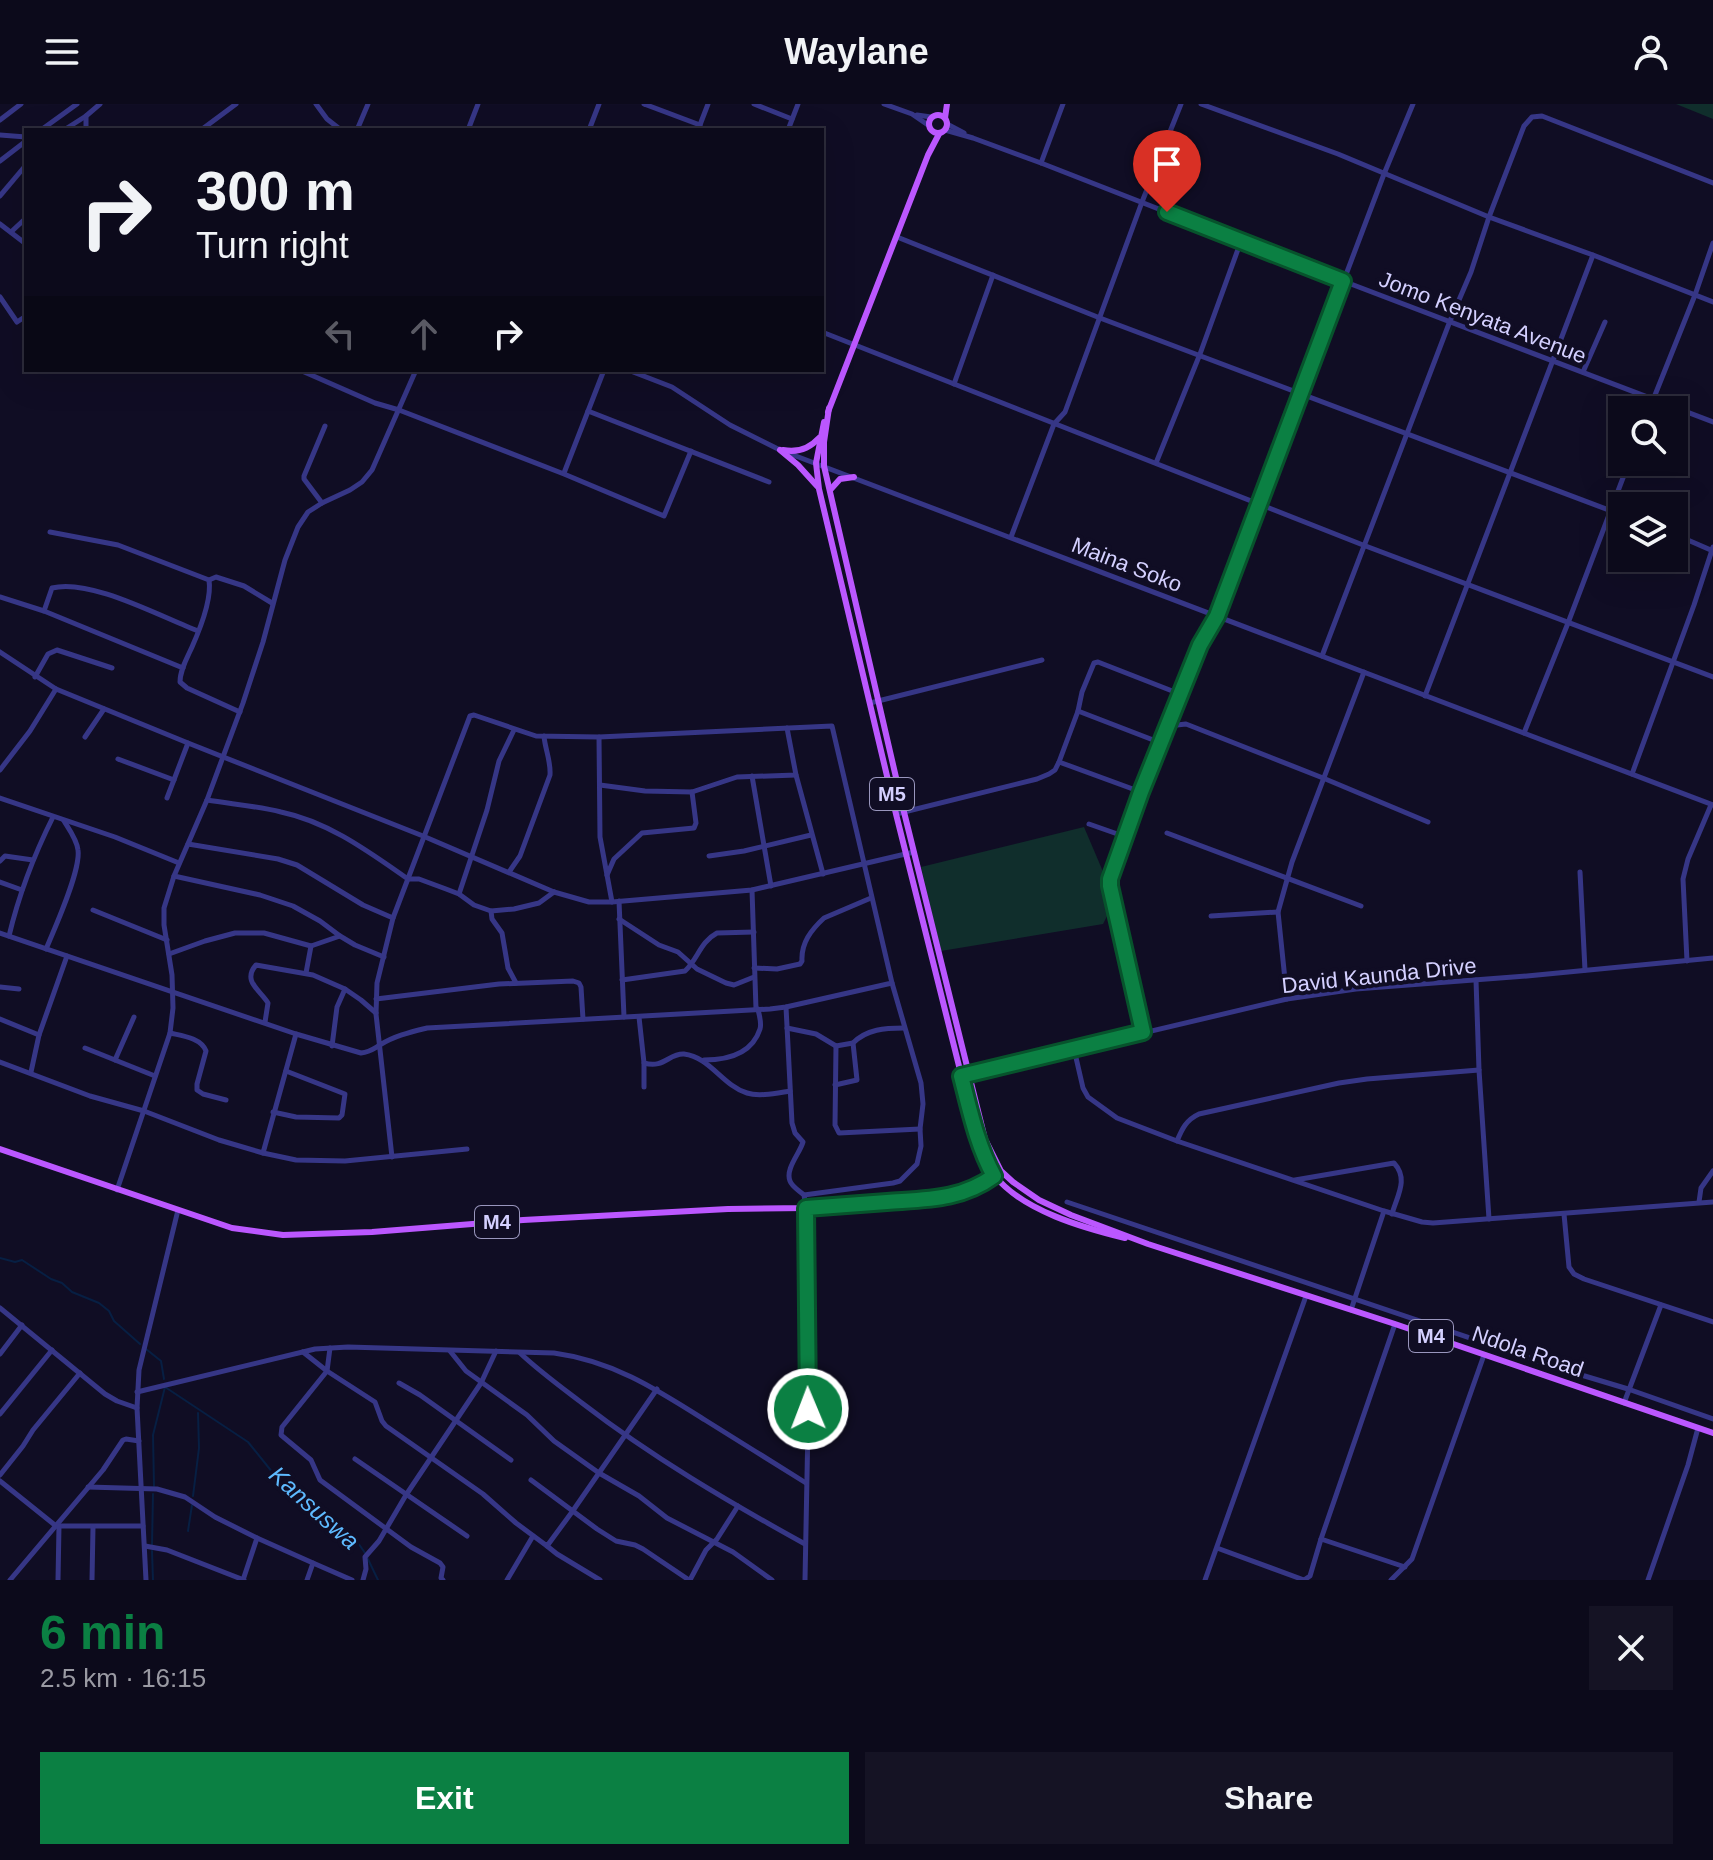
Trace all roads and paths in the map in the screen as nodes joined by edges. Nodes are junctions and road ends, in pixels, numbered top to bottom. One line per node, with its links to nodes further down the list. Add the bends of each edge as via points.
1 (21, 104): 22 (street)
2 (100, 104): 20 (street)
3 (236, 104): 27 (street)
4 (316, 104): 28 (street)
5 (368, 104): 29 (street)
6 (478, 104): 30 (street)
7 (599, 104): 31 (street)
8 (644, 104): 32 (street)
9 (708, 104): 32 (street)
10 (754, 104): 21 (street)
11 (798, 104): 21 (street)
12 (884, 104): 19 (street)
13 (946, 104): 23 (main road, M5)
14 (1063, 104): 40 (street)
15 (1181, 104): 45 (street)
16 (1201, 104): 42 (street)
17 (1413, 104): 42 (street)
18 (73, 105): 24 (street)
19 (912, 114): 23 (street, Jomo Kenyata Avenue); 34 (street)
20 (86, 116): 25 (street); 26 (street)
21 (792, 119): 33 (street)
22 (0, 120)
23 (941, 123): 34 (main road, M5); 34 (main road, via 934,133); 38 (main road, M5); 40 (street, Jomo Kenyata Avenue)
24 (44, 128)
25 (67, 128)
26 (86, 128)
27 (204, 128)
28 (338, 128)
29 (358, 128)
30 (469, 128)
31 (590, 128)
32 (699, 128)
33 (789, 128)
34 (929, 128): 38 (main road, M5)
35 (0, 135): 36 (street)
36 (24, 139)
37 (24, 141): 39 (street)
38 (928, 155): 50 (main road, M5)
39 (0, 161)
40 (1041, 163): 45 (street, Jomo Kenyata Avenue)
41 (24, 167): 44 (street)
42 (1384, 174): 46 (street); 56 (street)
43 (1713, 183): 46 (street, via 1542,116 1532,117)
44 (0, 196)
45 (1142, 202): 51 (street, Jomo Kenyata Avenue); 61 (street)
46 (1489, 217): 54 (street); 62 (street)
47 (24, 220): 49 (street)
48 (0, 224): 49 (street)
49 (11, 232): 52 (street)
50 (897, 237): 55 (street); 65 (main road, M5)
51 (1241, 241): 56 (street, Jomo Kenyata Avenue); 66 (street)
52 (24, 242)
53 (1713, 243): 57 (street)
54 (1593, 255): 57 (street); 67 (street)
55 (993, 275): 61 (street); 73 (street)
56 (1343, 281): 62 (street, Jomo Kenyata Avenue); 74 (street)
57 (1695, 295): 59 (street); 76 (street)
58 (0, 297): 60 (street, via 17,322)
59 (1713, 302)
60 (24, 317)
61 (1100, 318): 66 (street); 82 (street, via 1065,412)
62 (1450, 321): 67 (street, Jomo Kenyata Avenue); 84 (street)
63 (1605, 322): 72 (street)
64 (824, 333): 65 (street)
65 (855, 345): 73 (street); 77 (main road, M5)
66 (1200, 354): 74 (street); 89 (street)
67 (1553, 361): 72 (street, Jomo Kenyata Avenue); 91 (street)
68 (304, 372): 78 (street)
69 (415, 372): 78 (street)
70 (603, 372): 79 (street)
71 (633, 372): 86 (street, Maina Soko, via 672,387)
72 (1583, 372): 75 (street, Jomo Kenyata Avenue)
73 (954, 384): 82 (street)
74 (1301, 393): 84 (street); 98 (street)
75 (1648, 396)
76 (1654, 396)
77 (829, 408): 85 (main road, M5); 90 (main road, M5)
78 (399, 410): 92 (street); 97 (street, via 372,470 350,490)
79 (588, 411): 87 (street); 92 (street)
80 (1688, 412): 81 (street, Jomo Kenyata Avenue)
81 (1713, 422)
82 (1054, 424): 89 (street); 102 (street)
83 (325, 426): 97 (street, via 304,476)
84 (1407, 433): 91 (street); 104 (street)
85 (820, 437): 86 (main road, via 802,450); 88 (main road, M5)
86 (780, 450): 88 (street, Maina Soko); 95 (main road)
87 (691, 451): 92 (street, via 664,516); 94 (street)
88 (816, 463): 90 (street, Maina Soko); 95 (main road, M5)
89 (1156, 463): 98 (street)
90 (824, 466): 93 (street, Maina Soko); 96 (main road, M5)
91 (1510, 473): 99 (street); 107 (street)
92 (564, 474)
93 (854, 477): 96 (main road, via 836,481); 102 (street, Maina Soko)
94 (769, 482)
95 (819, 489): 127 (main road, M5)
96 (831, 493): 126 (main road, M5)
97 (322, 503): 109 (street, via 298,527)
98 (1260, 504): 104 (street); 111 (street)
99 (1608, 510)
100 (1608, 521): 112 (street)
101 (50, 532): 106 (street, via 118,545)
102 (1011, 537): 111 (street, Maina Soko)
103 (1688, 540): 105 (street)
104 (1363, 545): 107 (street); 115 (street)
105 (1713, 550): 117 (street)
106 (209, 580): 109 (street, via 216,577 244,586); 113 (street)
107 (1468, 585): 112 (street); 125 (street)
108 (0, 597): 110 (street)
109 (272, 603): 131 (street)
110 (44, 611): 113 (street, via 52,588 75,587); 119 (street)
111 (1217, 616): 115 (street, Maina Soko); 124 (street)
112 (1568, 623): 117 (street); 136 (street)
113 (198, 631): 119 (street)
114 (0, 652): 121 (street)
115 (1322, 656): 120 (street, Maina Soko)
116 (1042, 660): 126 (street)
117 (1673, 661): 122 (street); 146 (street)
118 (112, 668): 121 (street, via 57,650 48,654)
119 (183, 668): 131 (street, via 182,685)
120 (1364, 672): 125 (street, Maina Soko); 149 (street)
121 (35, 677): 123 (street)
122 (1713, 677)
123 (56, 689): 128 (street); 145 (street)
124 (1180, 694): 129 (street, via 1098,662 1092,666); 130 (street)
125 (1425, 696): 136 (street, Maina Soko)
126 (878, 700): 127 (street); 158 (main road, M5)
127 (870, 703): 158 (main road, M5)
128 (104, 709): 138 (street); 140 (street)
129 (1078, 711): 141 (street); 144 (street)
130 (1174, 711): 132 (street); 133 (street)
131 (240, 712): 142 (street)
132 (1186, 724): 133 (street); 149 (street)
133 (1167, 726): 141 (street)
134 (787, 728): 139 (street); 147 (street); 175 (street, via 832,726)
135 (514, 730): 137 (street); 165 (street, via 470,716); 170 (street, via 499,761)
136 (1524, 733): 146 (street, Maina Soko)
137 (544, 736): 139 (street); 176 (street, via 550,775)
138 (85, 737)
139 (599, 737): 151 (street)
140 (188, 743): 142 (street); 150 (street)
141 (1161, 743): 153 (street)
142 (223, 756): 156 (street); 165 (street)
143 (118, 759): 150 (street)
144 (1059, 762): 153 (street); 158 (street, via 1037,779)
145 (0, 770)
146 (1632, 774): 157 (street, Maina Soko)
147 (796, 775): 148 (street); 164 (street)
148 (752, 776): 152 (street); 168 (street)
149 (1323, 778): 161 (street); 181 (street)
150 (174, 780): 155 (street)
151 (600, 785): 152 (street); 180 (street)
152 (692, 792): 180 (street, via 694,828 642,833 614,859)
153 (1141, 792): 166 (street)
154 (0, 798): 159 (street)
155 (167, 798)
156 (207, 800): 167 (street); 182 (street, via 284,812 311,822)
157 (1712, 805): 209 (street, via 1683,879)
158 (900, 813): 169 (main road, M5)
159 (53, 817): 160 (street); 172 (street)
160 (64, 821): 174 (street); 204 (street, via 78,854)
161 (1428, 822)
162 (1089, 824): 166 (street)
163 (1167, 833): 181 (street)
164 (811, 835): 168 (street); 178 (street)
165 (423, 836): 170 (street); 182 (street)
166 (1126, 837): 236 (street, via 1110,886)
167 (188, 844): 174 (street); 196 (street, via 297,865)
168 (764, 845): 171 (street); 184 (street)
169 (910, 853): 175 (street); 253 (main road, M5); 255 (main road, M5)
170 (471, 856): 176 (street); 188 (street)
171 (709, 856)
172 (33, 860): 173 (street, via 5,856); 185 (street)
173 (0, 861)
174 (180, 864): 179 (street)
175 (863, 864): 178 (street); 189 (street)
176 (509, 872): 187 (street)
177 (1580, 872): 212 (street)
178 (823, 874): 184 (street)
179 (174, 876): 201 (street, via 275,899); 202 (street, via 164,914)
180 (607, 876): 190 (street)
181 (1286, 877): 191 (street); 194 (street)
182 (408, 879): 188 (street); 196 (street)
183 (0, 882): 185 (street)
184 (771, 886): 186 (street)
185 (22, 890): 200 (street)
186 (752, 890): 190 (street); 198 (street)
187 (554, 892): 190 (street, via 589,902); 193 (street, via 539,903)
188 (459, 894): 193 (street)
189 (871, 898): 211 (street, via 824,918 805,940 800,964); 217 (street)
190 (615, 901): 197 (street)
191 (1361, 906)
192 (93, 910): 202 (street)
193 (491, 911): 218 (street)
194 (1278, 912): 195 (street); 224 (street)
195 (1211, 916)
196 (393, 918): 207 (street)
197 (619, 919): 210 (street); 215 (street)
198 (754, 932): 210 (street, via 712,935); 211 (street)
199 (0, 933): 200 (street)
200 (9, 936): 204 (street)
201 (340, 936): 203 (street); 207 (street)
202 (167, 940): 205 (street)
203 (311, 946): 205 (street, via 250,932); 213 (street)
204 (46, 949): 206 (street)
205 (169, 954): 222 (street)
206 (67, 956): 222 (street); 239 (street)
207 (384, 957): 223 (street)
208 (1713, 958): 209 (street, David Kaunda Drive)
209 (1687, 961): 212 (street, David Kaunda Drive)
210 (691, 965): 214 (street, via 730,985); 215 (street, via 685,971)
211 (754, 968): 214 (street)
212 (1585, 970): 216 (street, David Kaunda Drive)
213 (306, 973): 221 (street); 233 (street, via 253,967 252,983 268,1003)
214 (754, 977): 226 (street)
215 (622, 980): 229 (street)
216 (1476, 980): 224 (street, David Kaunda Drive); 250 (street)
217 (892, 983): 225 (street); 235 (street)
218 (517, 984): 223 (street); 232 (street, via 579,983)
219 (0, 987): 220 (street)
220 (19, 989)
221 (345, 989): 227 (street); 242 (street)
222 (173, 991): 233 (street); 237 (street)
223 (376, 999): 227 (street)
224 (1287, 999): 236 (street, David Kaunda Drive)
225 (786, 1007): 226 (street); 234 (street)
226 (757, 1009): 230 (street); 247 (street, via 760,1030 745,1050 731,1058)
227 (376, 1014): 241 (street)
228 (134, 1017): 246 (street)
229 (624, 1017): 230 (street); 232 (street)
230 (639, 1017): 249 (street)
231 (0, 1019): 239 (street)
232 (583, 1019): 241 (street, via 427,1028)
233 (265, 1022): 238 (street)
234 (787, 1028): 243 (street, via 816,1034); 258 (street)
235 (904, 1028): 240 (street, via 877,1030); 262 (street, via 921,1083)
236 (1143, 1032): 245 (street, David Kaunda Drive)
237 (170, 1033): 254 (street); 259 (street, via 205,1047 197,1090)
238 (296, 1034): 242 (street); 251 (street)
239 (39, 1035): 252 (street)
240 (853, 1043): 243 (street); 256 (street, via 857,1080)
241 (380, 1045): 242 (street, via 361,1053); 267 (street)
242 (332, 1046)
243 (836, 1046): 256 (street)
244 (85, 1048): 246 (street)
245 (1074, 1049): 253 (street, David Kaunda Drive); 263 (street, via 1088,1097 1117,1118)
246 (115, 1060): 254 (street)
247 (703, 1060): 249 (street, via 681,1054 664,1063); 258 (street, via 747,1093)
248 (0, 1062): 252 (street)
249 (644, 1063): 257 (street)
250 (1479, 1070): 263 (street, via 1339,1083 1199,1114 1189,1119); 281 (street)
251 (286, 1071): 261 (street); 261 (street, via 345,1094 342,1115)
252 (31, 1072): 260 (street)
253 (969, 1074): 255 (street, David Kaunda Drive); 269 (main road, M5)
254 (155, 1076): 260 (street)
255 (961, 1076): 269 (main road, M5, via 984,1158)
256 (835, 1085): 262 (street, via 839,1133)
257 (644, 1087)
258 (790, 1091): 272 (street, via 792,1123 803,1142 789,1179)
259 (226, 1100)
260 (144, 1111): 266 (street); 271 (street)
261 (273, 1112): 266 (street)
262 (920, 1129): 272 (street, via 917,1164 900,1181)
263 (1177, 1141): 270 (street)
264 (0, 1149): 271 (main road, M4)
265 (467, 1149): 267 (street)
266 (263, 1153): 267 (street, via 296,1160)
267 (392, 1157)
268 (1713, 1171): 274 (street)
269 (998, 1174): 276 (main road, M4, via 949,1196); 283 (main road, Ndola Road / M4, via 1071,1215)
270 (1294, 1180): 278 (street); 279 (street, via 1394,1163 1403,1183)
271 (117, 1190): 277 (main road, M4)
272 (804, 1195): 276 (street)
273 (1067, 1202): 282 (street)
274 (1699, 1202): 275 (street); 280 (street)
275 (1713, 1202)
276 (806, 1208): 277 (main road, M4, via 283,1235 232,1228); 322 (street)
277 (178, 1210): 306 (street)
278 (1384, 1211): 279 (street); 285 (street)
279 (1392, 1214): 281 (street, via 1433,1223)
280 (1564, 1214): 281 (street); 286 (street, via 1574,1274)
281 (1489, 1219)
282 (1159, 1233): 283 (street); 285 (street)
283 (1156, 1247): 284 (main road, Ndola Road / M4)
284 (1306, 1296): 288 (main road, Ndola Road / M4); 340 (street)
285 (1354, 1298): 288 (street); 305 (street)
286 (1661, 1305): 289 (street); 305 (street)
287 (0, 1308): 291 (street)
288 (1351, 1310): 290 (main road, Ndola Road / M4)
289 (1713, 1322)
290 (1395, 1324): 299 (main road, Ndola Road / M4); 335 (street)
291 (22, 1325): 293 (street); 298 (street)
292 (330, 1348): 294 (street); 296 (street); 300 (street)
293 (52, 1350): 301 (street); 309 (street)
294 (450, 1351): 295 (street); 303 (street)
295 (496, 1351): 297 (street); 303 (street)
296 (303, 1352): 300 (street); 306 (street)
297 (519, 1352): 304 (street, via 587,1359); 314 (street)
298 (0, 1354)
299 (1484, 1355): 307 (main road, Ndola Road / M4); 342 (street, via 1421,1537)
300 (327, 1371): 316 (street, via 375,1402 386,1426); 331 (street, via 281,1435 311,1460 320,1480)
301 (80, 1373): 308 (street, via 111,1398); 320 (street)
302 (399, 1383): 311 (street)
303 (481, 1383): 311 (street); 319 (street)
304 (657, 1389): 314 (street); 322 (street)
305 (1628, 1389): 307 (street); 310 (street)
306 (137, 1392): 308 (street)
307 (1624, 1403): 312 (main road, Ndola Road / M4)
308 (137, 1408): 315 (street)
309 (0, 1414)
310 (1713, 1419)
311 (456, 1421): 316 (street); 318 (street)
312 (1698, 1428): 313 (main road, Ndola Road / M4); 360 (street)
313 (1713, 1433)
314 (624, 1435): 319 (street); 326 (street)
315 (139, 1441): 323 (street, via 123,1440); 324 (street)
316 (431, 1457): 325 (street); 333 (street)
317 (355, 1459): 325 (street)
318 (511, 1460)
319 (599, 1473): 327 (street); 336 (street)
320 (0, 1478): 328 (street)
321 (531, 1480): 327 (street)
322 (806, 1483): 337 (street)
323 (88, 1487): 324 (street); 328 (street)
324 (141, 1489): 329 (street); 334 (street, via 185,1497)
325 (406, 1495): 331 (street); 332 (street)
326 (738, 1506): 336 (street); 337 (street)
327 (572, 1512): 339 (street); 354 (street)
328 (57, 1526): 330 (street); 343 (street); 344 (street)
329 (143, 1526): 330 (street); 338 (street)
330 (93, 1527): 345 (street)
331 (387, 1529): 350 (street, via 365,1557); 351 (street, via 440,1563)
332 (467, 1536)
333 (533, 1536): 339 (street); 352 (street)
334 (257, 1538): 341 (street); 347 (street)
335 (1321, 1539): 342 (street); 358 (street, via 1310,1576)
336 (713, 1542): 354 (street); 355 (street)
337 (805, 1544): 356 (street)
338 (145, 1546): 346 (street); 347 (street)
339 (547, 1546): 353 (street)
340 (1217, 1548): 357 (street); 358 (street)
341 (313, 1563): 348 (street); 349 (street)
342 (1405, 1567): 359 (street)
343 (10, 1580)
344 (58, 1580)
345 (92, 1580)
346 (146, 1580)
347 (244, 1580)
348 (307, 1580)
349 (352, 1580)
350 (363, 1580)
351 (443, 1580)
352 (507, 1580)
353 (600, 1580)
354 (690, 1580)
355 (772, 1580)
356 (805, 1580)
357 (1205, 1580)
358 (1304, 1580)
359 (1391, 1580)
360 (1648, 1580)

